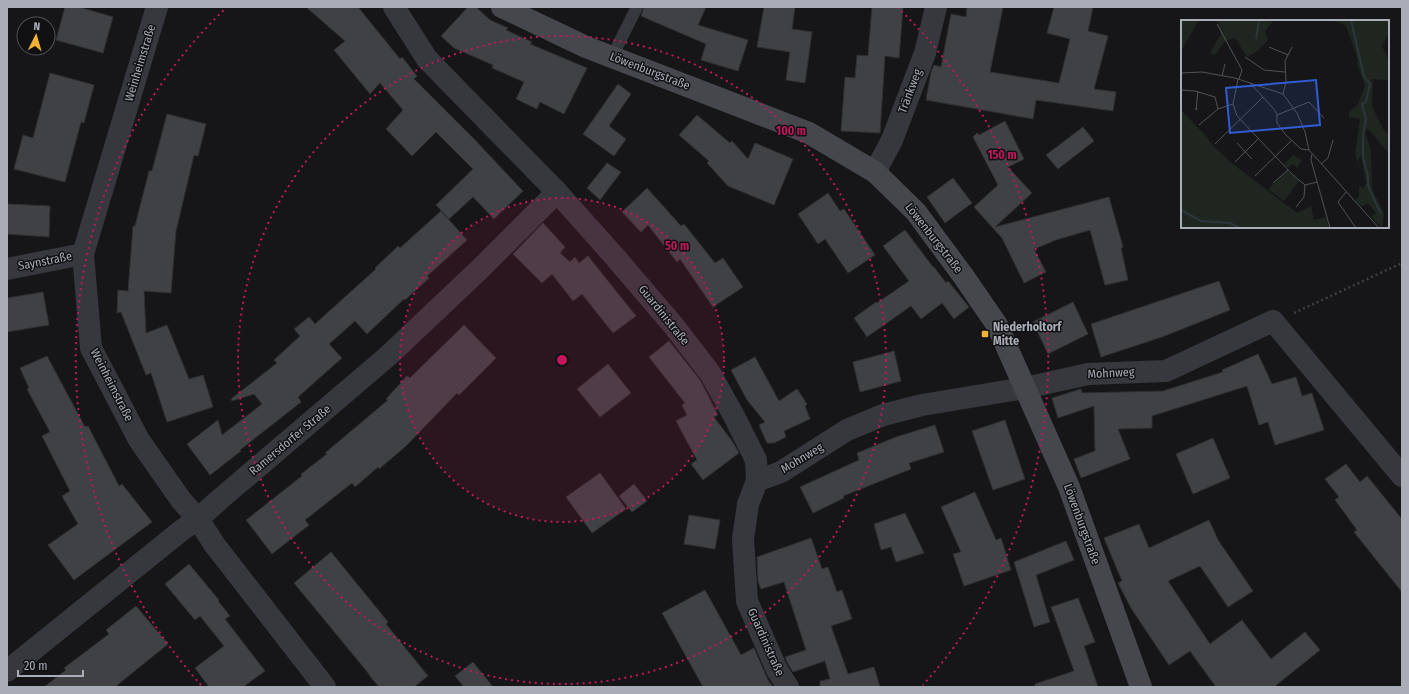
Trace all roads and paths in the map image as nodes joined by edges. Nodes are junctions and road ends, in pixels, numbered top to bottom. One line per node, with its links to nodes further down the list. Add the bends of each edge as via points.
1 (157, 7): 9 (street, Weinheimstraße)
2 (394, 7): 8 (street, Guardinistraße, via 427,59)
3 (502, 7): 6 (street, Löwenburgstraße)
4 (637, 7): 6 (lane)
5 (936, 7): 7 (street, Tränkweg, via 925,53 892,140)
6 (612, 57): 7 (street, Löwenburgstraße, via 809,133)
7 (875, 172): 13 (street, Löwenburgstraße, via 916,212 964,277 997,325)
8 (557, 192): 15 (street, Guardinistraße, via 630,274 710,373 756,460); 16 (street, Ramersdorfer Straße, via 388,356)
9 (83, 254): 11 (street, Saynstraße); 16 (street, Weinheimstraße, via 91,348 139,440 181,500)
10 (1402, 263): 12 (path)
11 (7, 269)
12 (1273, 321): 13 (street, Mohnweg, via 1166,371 1088,374); 14 (street)
13 (1025, 388): 15 (street, Mohnweg, via 922,405 883,415 847,430 781,472); 20 (street, Löwenburgstraße, via 1069,487)
14 (1402, 476)
15 (757, 481): 19 (street, Guardinistraße, via 748,504 743,539 747,601 777,670)
16 (198, 519): 17 (street, Ramersdorfer Straße); 18 (street, Weinheimstraße, via 214,544)
17 (7, 671)
18 (325, 687)
19 (788, 687)
20 (1141, 687)

